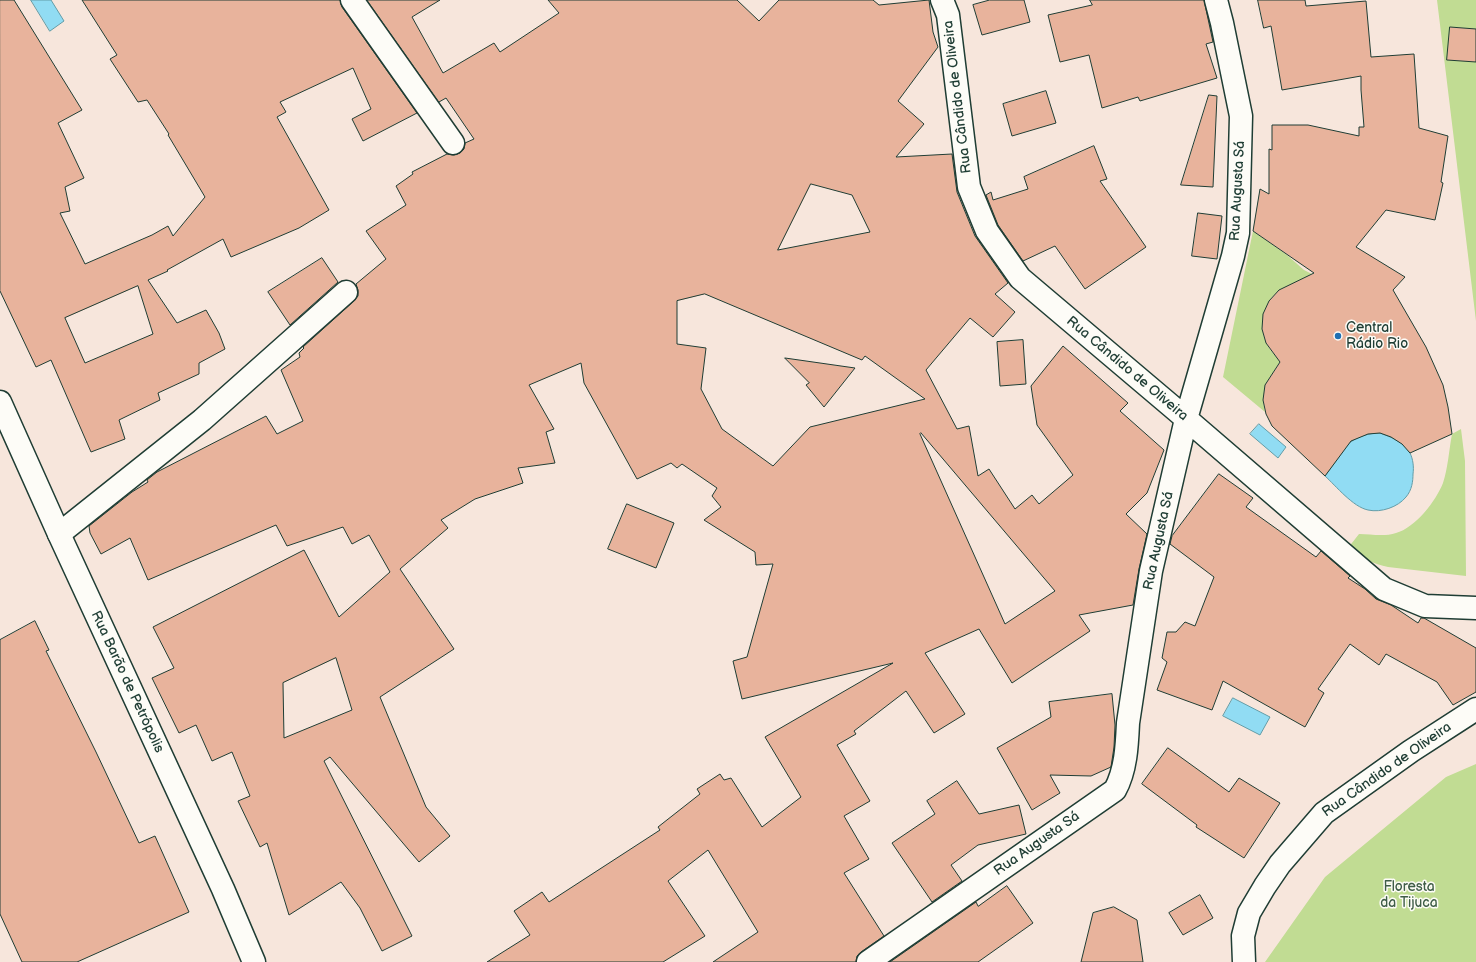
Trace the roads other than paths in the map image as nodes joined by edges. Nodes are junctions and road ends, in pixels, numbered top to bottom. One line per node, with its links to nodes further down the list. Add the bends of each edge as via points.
1 (352, 0): 4 (street)
2 (942, 0): 7 (street, Rua Cândido de Oliveira, via 948,15 969,187 987,231 1020,278)
3 (1216, 0): 7 (street, Rua Augusta Sá, via 1240,116 1238,233 1234,256)
4 (453, 143)
5 (346, 292): 8 (street, via 202,420)
6 (0, 402): 8 (street, Rua Barão de Petrópolis)
7 (1186, 419): 9 (street, Rua Cândido de Oliveira, via 1384,589 1425,606); 12 (street, Rua Augusta Sá, via 1151,571 1127,744 1120,779 1115,790)
8 (59, 534): 11 (street, Rua Barão de Petrópolis, via 223,889)
9 (1476, 608)
10 (1476, 709): 13 (street, Rua Cândido de Oliveira, via 1411,750 1324,813 1280,864 1249,913 1243,936)
11 (254, 962)
12 (868, 962)
13 (1244, 962)

